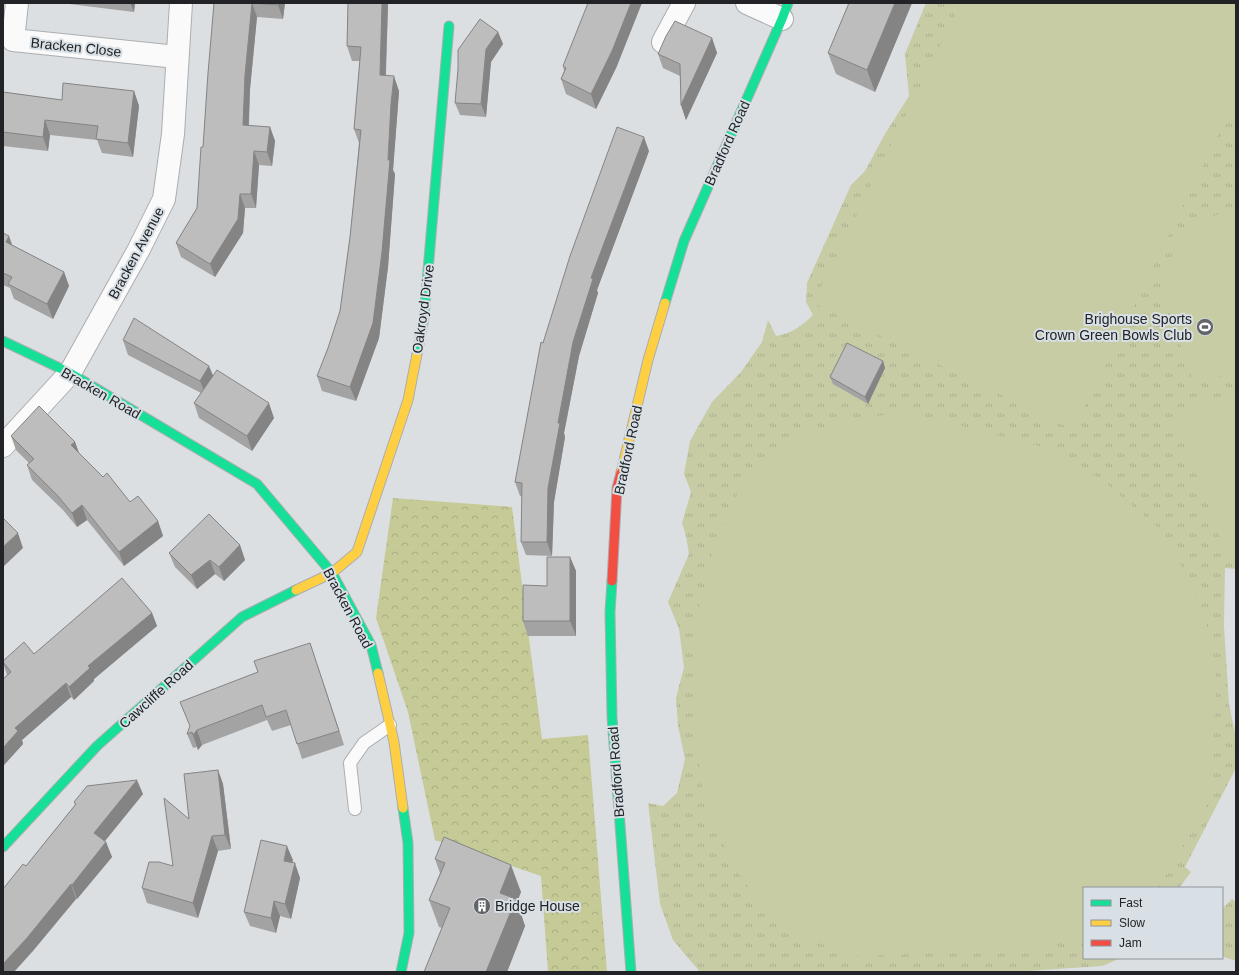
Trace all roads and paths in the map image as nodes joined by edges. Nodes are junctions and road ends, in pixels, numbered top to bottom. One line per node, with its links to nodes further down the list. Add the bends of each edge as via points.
1 (17, 3): 8 (street, Bracken Close, via 13,40)
2 (181, 3): 8 (street, Bracken Avenue)
3 (684, 3): 7 (street)
4 (747, 3): 5 (street)
5 (785, 11): 17 (street, Bradford Road, via 684,241 648,360 617,488 610,612 612,717)
6 (449, 26): 12 (street, Oakroyd Drive, via 424,317 408,400 357,552)
7 (663, 42)
8 (177, 56): 10 (street, Bracken Avenue, via 173,134 164,199)
9 (3, 341): 10 (street, Bracken Road)
10 (70, 373): 11 (street, Bracken Avenue); 12 (street, Bracken Road, via 257,484)
11 (3, 446)
12 (332, 573): 13 (street, Bracken Road, via 371,645); 15 (street, Cawcliffe Road, via 242,617 97,746)
13 (390, 725): 14 (lane, via 364,743 350,762); 16 (street, Bracken Road, via 408,843 409,933)
14 (355, 809)
15 (3, 847)
16 (401, 972)
17 (631, 972)

